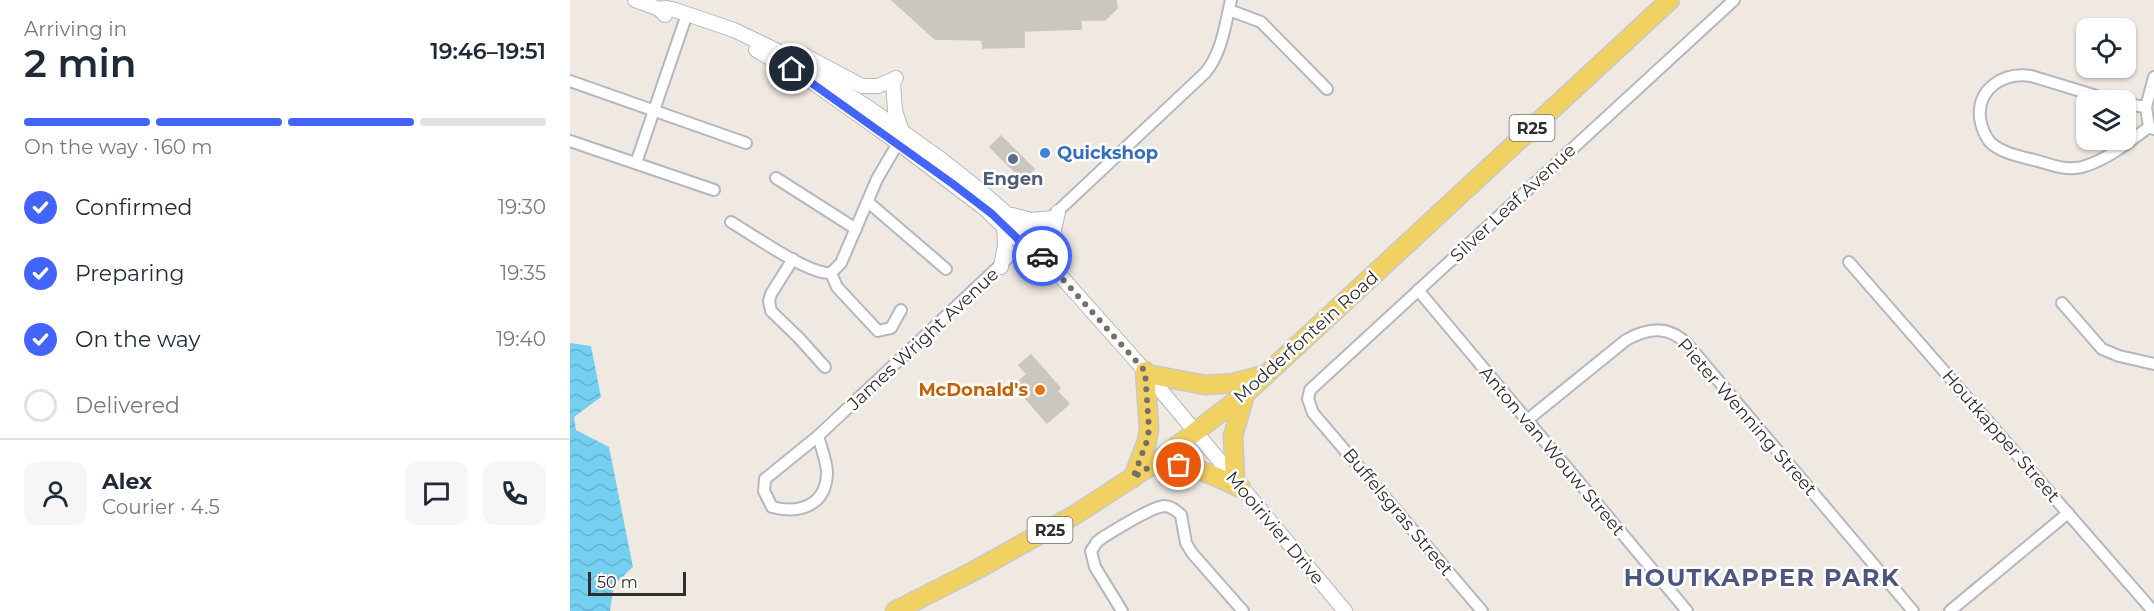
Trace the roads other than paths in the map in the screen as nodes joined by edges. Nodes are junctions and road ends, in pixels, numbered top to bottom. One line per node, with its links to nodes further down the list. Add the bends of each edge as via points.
1 (635, 0): 5 (street, Mooirivier Drive, via 667,8)
2 (1670, 0): 41 (main road, Modderfontein Road / R25)
3 (1734, 0): 35 (street, Silver Leaf Avenue)
4 (1230, 5): 9 (street, via 1261,22); 24 (street, James Wright Avenue, via 1215,58 1205,74)
5 (685, 18): 6 (street, Mooirivier Drive); 13 (street); 15 (street, Mooirivier Drive, via 792,69)
6 (734, 30): 15 (street, Mooirivier Drive, via 809,68); 15 (street, via 750,32 798,52 862,86 878,86 895,79)
7 (2154, 77): 12 (street)
8 (570, 81): 13 (street)
9 (1327, 89)
10 (2077, 90): 19 (street, via 2031,76 2009,76 1991,86 1982,99 1980,122 1990,142 1998,148 2070,169 2090,165)
11 (2136, 106): 12 (street)
12 (2146, 107): 14 (street)
13 (654, 110): 18 (street); 20 (street)
14 (2152, 128): 16 (street)
15 (900, 138): 23 (street); 25 (street, Mooirivier Drive)
16 (2136, 138)
17 (570, 141): 20 (street)
18 (746, 142)
19 (2117, 150)
20 (636, 163): 22 (street)
21 (776, 178): 27 (street)
22 (714, 190)
23 (868, 201): 27 (street); 32 (street)
24 (1055, 215): 25 (street); 28 (street, James Wright Avenue); 33 (street, via 1052,239)
25 (1004, 219): 28 (street, Mooirivier Drive); 31 (street, via 1005,245)
26 (731, 222): 29 (street)
27 (856, 229): 34 (street, via 841,263)
28 (1028, 240): 31 (street, James Wright Avenue); 33 (street, Mooirivier Drive)
29 (794, 259): 34 (street, via 817,271); 39 (street, via 771,294 771,311)
30 (1849, 262): 50 (street, Houtkapper Street)
31 (1000, 267): 46 (street, James Wright Avenue)
32 (946, 269)
33 (1056, 270): 40 (street, Mooirivier Drive)
34 (831, 273): 37 (street, via 837,286 878,331 891,328)
35 (1418, 290): 43 (street, Silver Leaf Avenue, via 1313,386 1308,399); 44 (street, Anton van Wouw Street)
36 (2062, 303): 38 (street, via 2102,349)
37 (901, 310)
38 (2154, 364)
39 (825, 367)
40 (1146, 372): 41 (main road, via 1205,385); 45 (street, Mooirivier Drive); 48 (main road, via 1149,429)
41 (1266, 375): 42 (main road, Modderfontein Road / R25)
42 (1245, 394): 45 (main road, Modderfontein Road / R25); 49 (main road, via 1233,436)
43 (1313, 413): 55 (street, Buffelsgras Street)
44 (1526, 421): 56 (street, Anton van Wouw Street); 57 (street, Pieter Wenning Street, via 1636,334 1656,329 1674,333)
45 (1196, 432): 47 (main road, Modderfontein Road / R25); 49 (street, Mooirivier Drive)
46 (818, 436): 46 (street, James Wright Avenue, via 827,473 822,496 809,506 788,511 772,507 764,492 765,479)
47 (1152, 465): 48 (main road, Modderfontein Road / R25); 49 (main road, via 1191,467)
48 (1133, 478): 51 (main road, Modderfontein Road / R25, via 1048,531)
49 (1238, 485): 54 (street, Mooirivier Drive)
50 (2068, 513): 58 (street); 59 (street, Houtkapper Street)
51 (895, 611)
52 (1122, 611): 53 (street, via 1095,567 1091,551 1102,538 1166,506 1181,514 1186,543 1192,553)
53 (1243, 611)
54 (1345, 611)
55 (1482, 611)
56 (1687, 611)
57 (1913, 611)
58 (1950, 611)
59 (2153, 611)

